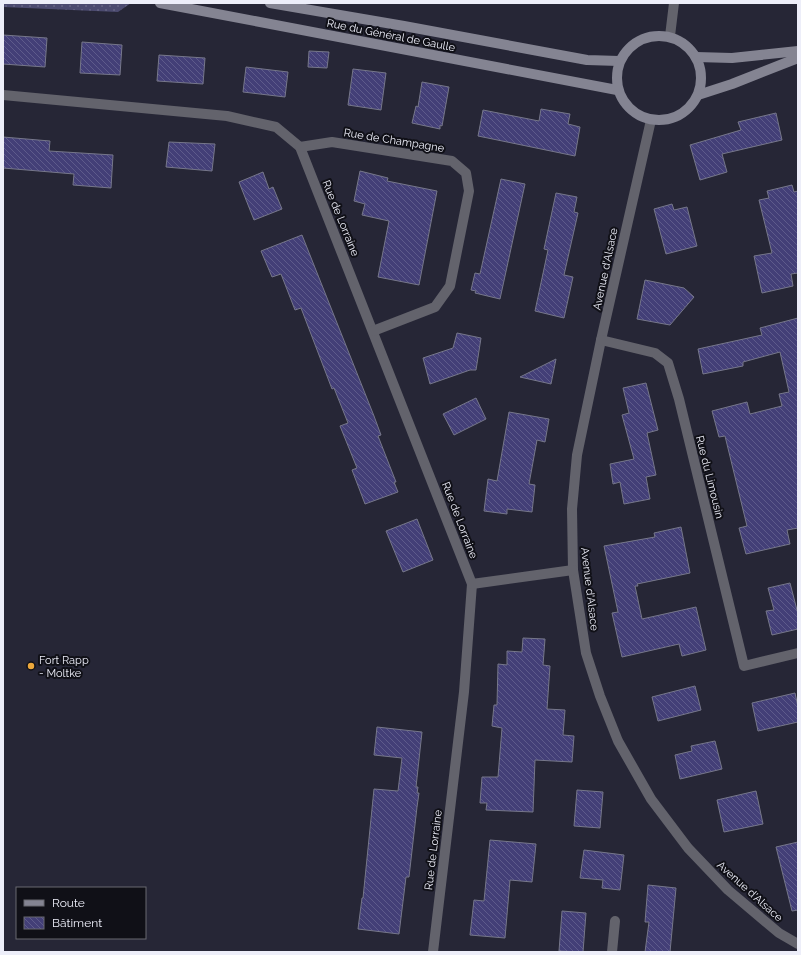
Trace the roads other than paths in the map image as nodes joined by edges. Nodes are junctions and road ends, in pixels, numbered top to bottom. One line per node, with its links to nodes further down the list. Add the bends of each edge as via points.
1 (160, 3): 9 (main road, Rue du Général de Gaulle)
2 (270, 3): 8 (main road, Rue du Général de Gaulle, via 587,60)
3 (674, 3): 4 (street)
4 (670, 36): 6 (main road, via 682,42); 8 (main road, via 646,37 635,42)
5 (798, 51): 6 (main road, via 732,58)
6 (696, 57): 11 (main road, via 701,73)
7 (798, 58): 11 (main road)
8 (619, 61): 9 (main road, via 616,75)
9 (617, 90): 12 (main road, via 630,110)
10 (3, 95): 13 (street, Rue de Lorraine, via 227,116 276,127)
11 (698, 96): 12 (main road, via 679,116)
12 (651, 120): 15 (street, Avenue d'Alsace)
13 (300, 147): 14 (street, Rue de Lorraine); 14 (street, Rue de Champagne, via 332,142 430,157 452,161 466,174 469,191 450,286 435,307)
14 (373, 331): 17 (street, Rue de Lorraine)
15 (601, 340): 16 (street, Avenue d'Alsace, via 577,455 572,509); 18 (street, Rue du Limousin, via 655,352 668,363 744,666)
16 (573, 570): 17 (street); 20 (street, Avenue d'Alsace, via 586,652 600,696 618,741 651,799 688,848 728,890 779,933)
17 (472, 584): 21 (street, Rue de Lorraine, via 464,692)
18 (798, 654)
19 (615, 921): 22 (street)
20 (798, 944)
21 (433, 952)
22 (612, 952)

